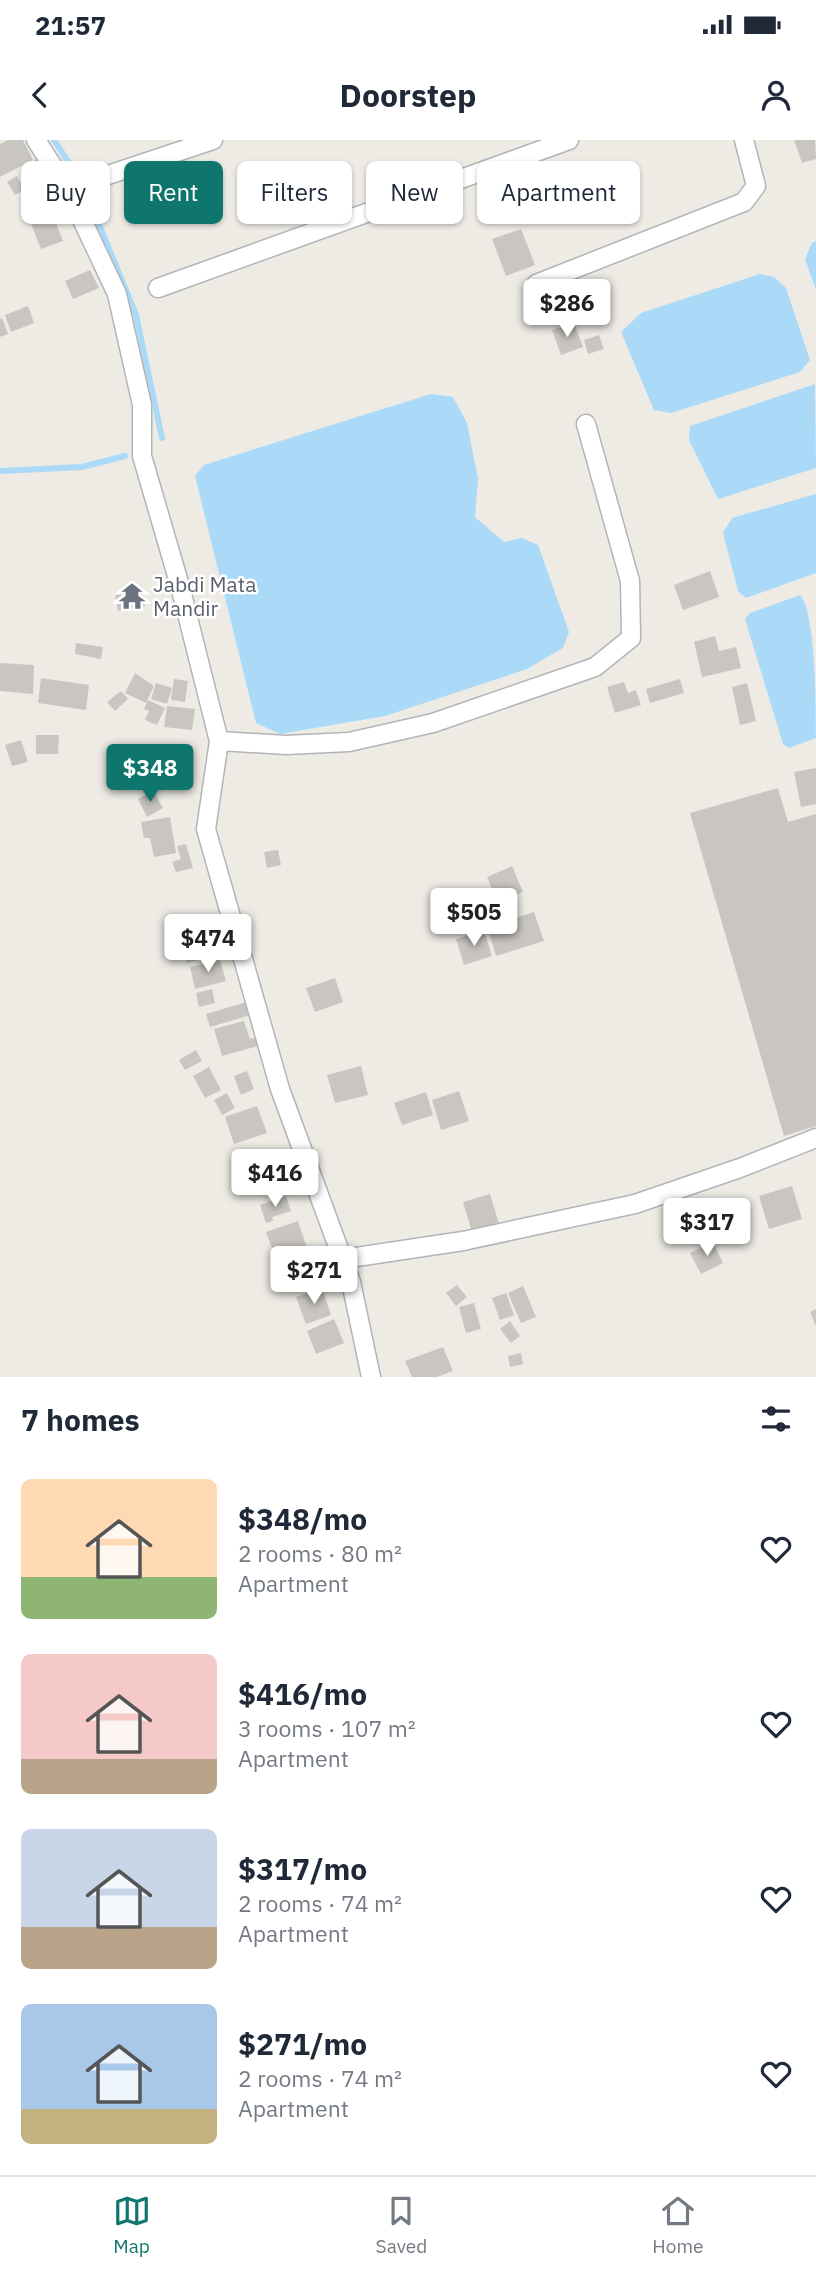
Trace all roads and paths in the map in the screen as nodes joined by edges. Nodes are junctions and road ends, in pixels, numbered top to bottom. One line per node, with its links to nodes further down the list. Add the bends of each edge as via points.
1 (36, 140): 9 (street, via 68,190 117,294 142,405 142,456)
2 (213, 140): 5 (street)
3 (569, 140): 7 (street)
4 (744, 140): 6 (street, via 756,186 744,202)
5 (110, 175)
6 (536, 284)
7 (158, 288)
8 (586, 424): 9 (street, via 630,581 631,638 595,667 433,723 349,741 286,745)
9 (219, 741): 11 (street, via 206,829 279,1089)
10 (816, 1138): 11 (street, via 635,1204 463,1241)
11 (343, 1259): 12 (street)
12 (371, 1377)

